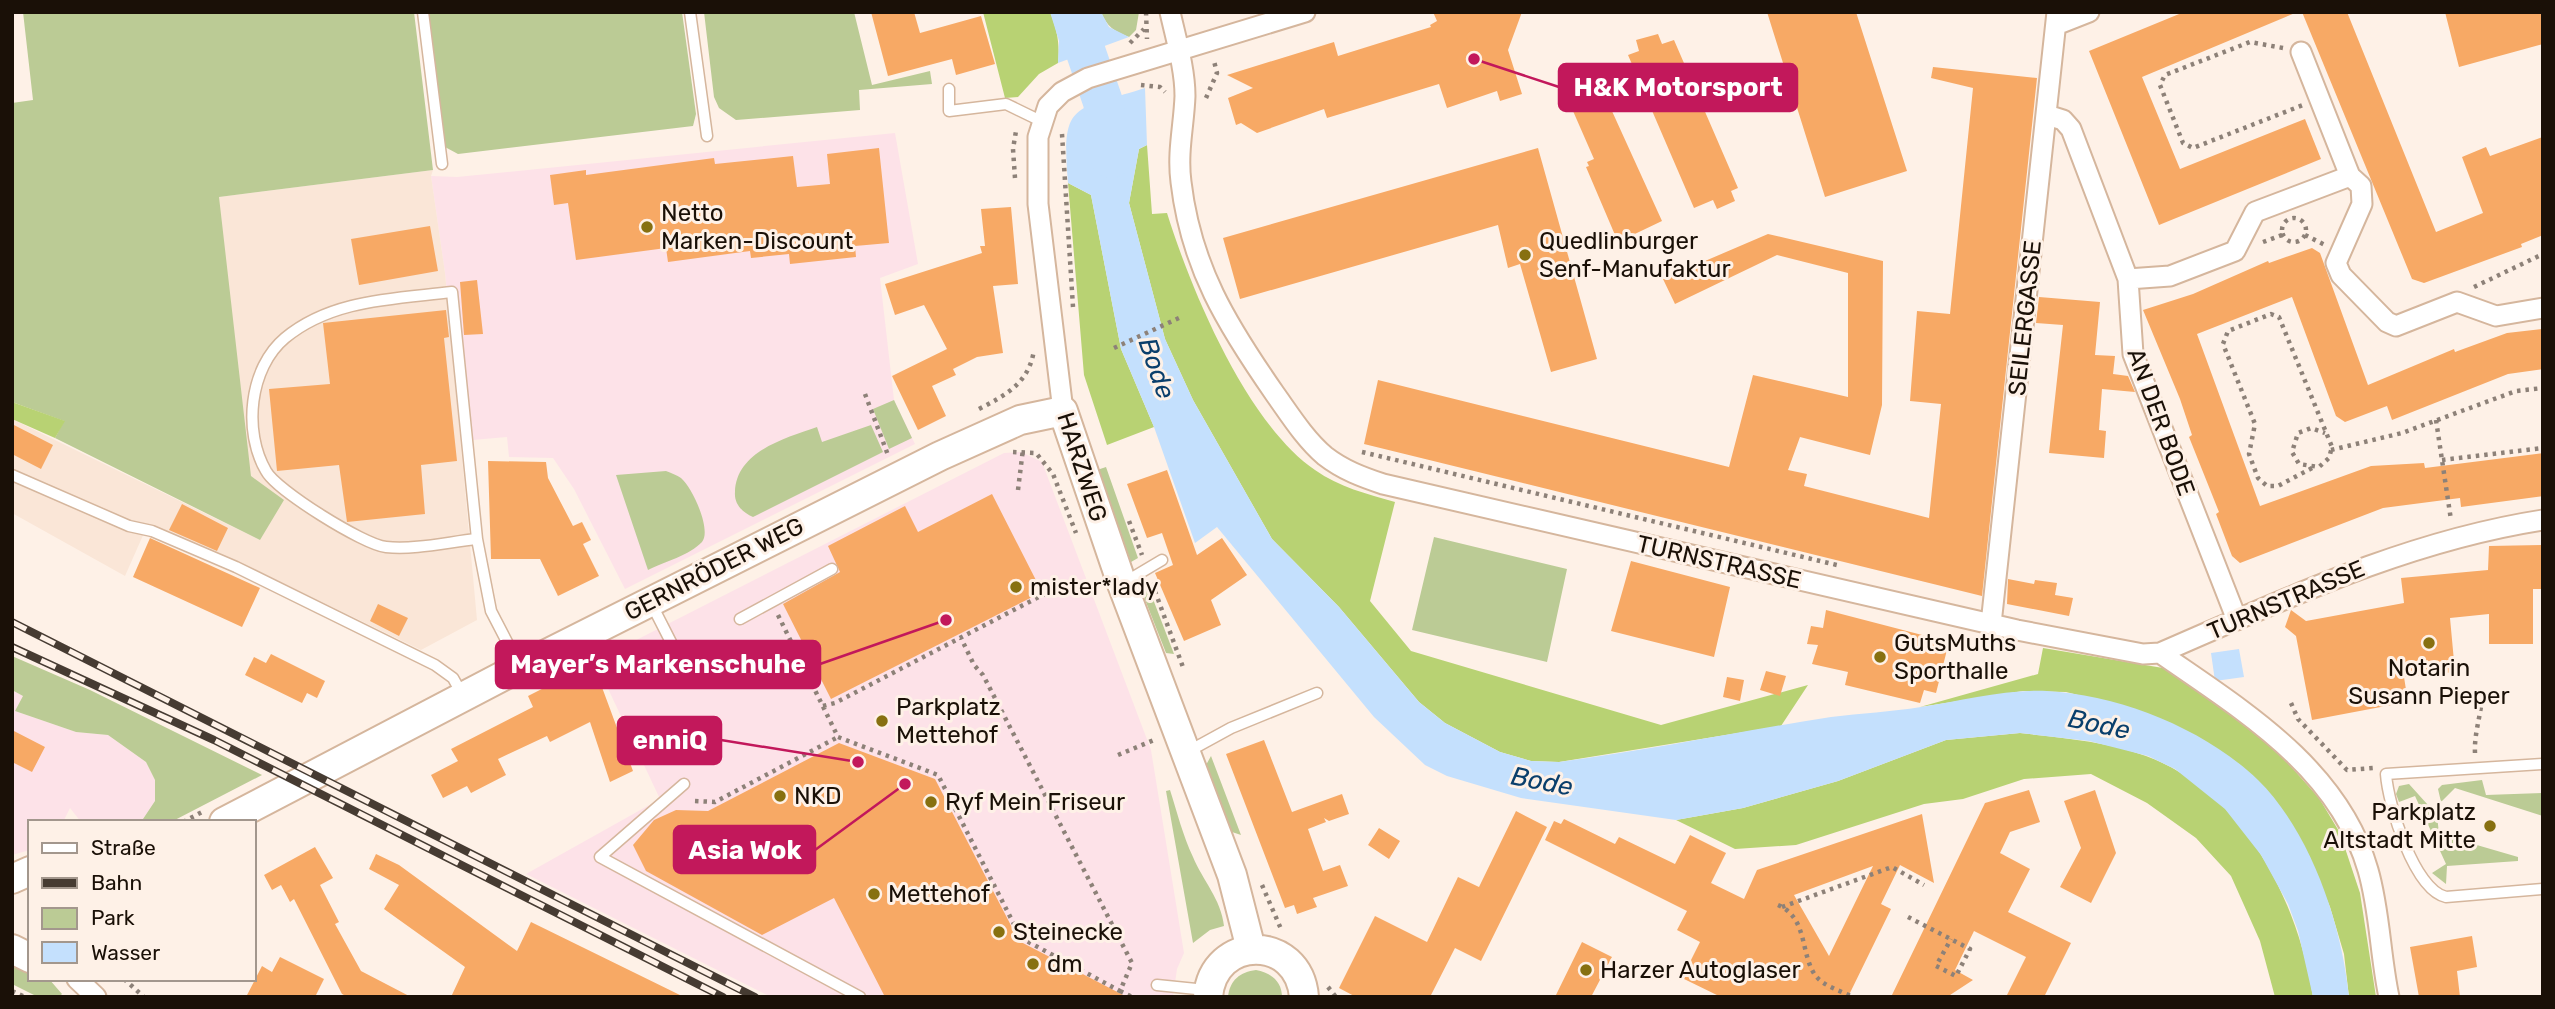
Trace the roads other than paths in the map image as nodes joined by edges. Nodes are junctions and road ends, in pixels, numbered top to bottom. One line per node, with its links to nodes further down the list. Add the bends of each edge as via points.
1 (423, 12): 13 (lane)
2 (691, 12): 12 (lane)
3 (1170, 12): 7 (street, TURNSTRASSE)
4 (1306, 12): 7 (street)
5 (2089, 12): 6 (street)
6 (2057, 19): 10 (street, SEILERGASSE)
7 (1178, 50): 11 (street, via 1069,88); 27 (street, TURNSTRASSE, via 1185,93 1180,179 1202,271 1240,344 1325,456 1383,484)
8 (2301, 52): 14 (street)
9 (949, 89): 11 (lane, via 949,111 1006,104)
10 (2047, 115): 15 (street, AN DER BODE, via 2063,120 2071,129); 27 (street, SEILERGASSE)
11 (1043, 116): 17 (street, HARZWEG, via 1037,156 1038,204)
12 (706, 136)
13 (442, 164)
14 (2350, 176): 15 (street, via 2255,212 2235,251 2170,276); 16 (street, via 2361,187 2362,204 2336,263 2341,275 2387,323 2396,326 2457,302 2496,316)
15 (2128, 279): 26 (street, AN DER BODE, via 2133,354)
16 (2543, 308)
17 (1063, 411): 23 (main road, HARZWEG); 24 (main road, GERNRÖDER WEG, via 1003,426)
18 (12, 475): 32 (lane, via 128,526 152,531 236,566 435,665 453,678)
19 (2543, 520): 26 (street, TURNSTRASSE, via 2454,538 2352,571)
20 (477, 539): 20 (lane, via 452,292 340,307 284,338 265,361 253,404 253,428 267,474 351,535 386,547); 30 (lane, via 491,611)
21 (1162, 560): 23 (lane)
22 (832, 569): 25 (lane)
23 (1122, 584): 33 (main road, HARZWEG)
24 (650, 602): 28 (lane); 30 (main road, GERNRÖDER WEG)
25 (740, 619)
26 (2237, 620): 29 (street, TURNSTRASSE)
27 (1991, 624): 29 (street, TURNSTRASSE, via 2123,651)
28 (676, 652)
29 (2160, 653): 49 (street, via 2282,741 2338,806 2359,845 2372,887)
30 (520, 668): 32 (main road, GERNRÖDER WEG)
31 (1317, 693): 33 (lane)
32 (463, 697): 36 (main road, GERNRÖDER WEG)
33 (1172, 751): 41 (main road, HARZWEG, via 1232,876)
34 (2543, 764): 39 (lane, via 2386,774 2392,813 2433,892 2446,897)
35 (684, 784): 47 (lane, via 600,857)
36 (228, 820)
37 (28, 872): 38 (main road)
38 (12, 879)
39 (2543, 890)
40 (12, 949): 42 (main road)
41 (1251, 949): 45 (main road, via 1225,960 1212,977); 48 (main road, via 1270,951 1287,960 1299,975)
42 (28, 957)
43 (79, 981): 46 (street)
44 (1157, 985): 45 (lane)
45 (1208, 994)
46 (96, 997)
47 (860, 997)
48 (1304, 997)
49 (2389, 997)

